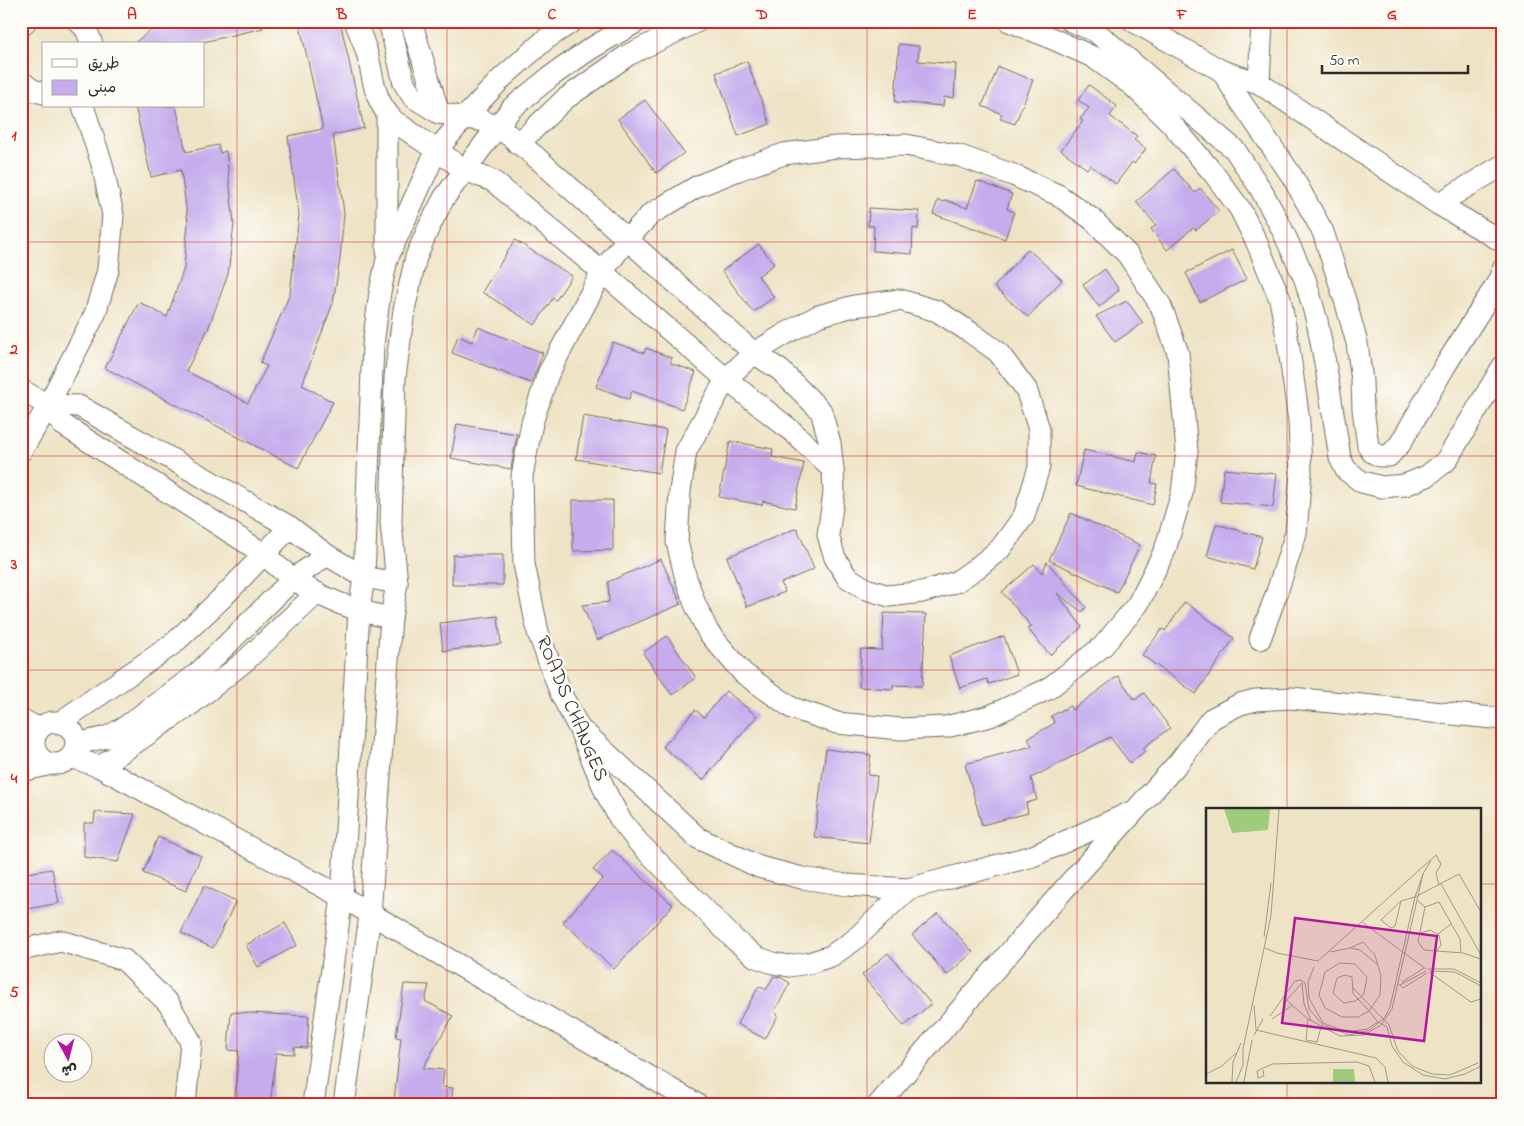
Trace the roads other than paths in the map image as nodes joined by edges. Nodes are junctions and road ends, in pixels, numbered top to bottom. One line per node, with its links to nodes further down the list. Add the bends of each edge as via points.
1 (26, 21): 13 (street)
2 (355, 21): 19 (street, via 375,92)
3 (390, 21): 20 (street, via 404,83 413,97)
4 (411, 21): 20 (street)
5 (573, 21): 21 (street, via 502,78)
6 (638, 21): 22 (street, via 550,77 512,108)
7 (698, 21): 23 (street, via 628,55 565,99)
8 (1009, 21): 49 (street, via 1093,57 1133,86 1170,122 1240,209 1280,299 1299,421 1301,472 1296,533)
9 (1071, 21): 12 (street)
10 (1133, 21): 14 (street)
11 (1262, 21): 16 (street)
12 (1098, 26): 34 (street, via 1235,150 1260,188 1305,279 1317,321 1340,458 1346,470 1362,482 1382,487 1406,485 1427,476 1446,461)
13 (21, 27)
14 (1222, 71): 16 (street); 31 (street, via 1292,176 1323,232 1357,344 1367,439 1372,452 1389,456 1400,444)
15 (21, 81): 17 (street, via 32,90)
16 (1259, 83): 27 (street)
17 (42, 92)
18 (84, 108): 37 (street, via 102,164 113,215 108,270 95,314)
19 (387, 113): 24 (street); 30 (street)
20 (439, 113): 21 (street, ROADS CHANGES)
21 (465, 117): 22 (street, ROADS CHANGES); 24 (street)
22 (496, 127): 23 (street, ROADS CHANGES); 26 (street)
23 (518, 144): 28 (street, ROADS CHANGES)
24 (436, 151): 26 (street); 30 (street)
25 (1503, 165): 27 (street)
26 (466, 170): 32 (street, via 493,181); 45 (street, via 444,198 429,227 416,257 404,310 395,376 391,523)
27 (1438, 204): 29 (street)
28 (627, 239): 32 (street, ROADS CHANGES); 33 (street, ROADS CHANGES); 35 (street, ROADS CHANGES, via 651,214 698,186 784,154 836,147 906,145 960,156 1058,195 1092,219 1128,255 1161,306 1178,353 1187,451 1182,493 1165,550 1138,604 1103,646 1048,689 990,716 946,727 901,729 837,723 792,708 743,673 708,632 690,590 677,542 686,451)
29 (1503, 242)
30 (387, 259): 43 (street, via 373,345)
31 (1503, 270)
32 (602, 272): 35 (street); 52 (street, ROADS CHANGES, via 548,374 532,423 522,476 524,564 538,632 561,694)
33 (754, 353): 35 (street, ROADS CHANGES); 39 (street, ROADS CHANGES, via 780,370 820,411 830,442); 39 (street, ROADS CHANGES, via 818,316 854,306 900,300 937,311 998,352 1026,389 1039,429 1039,467 1024,516 1000,549 978,567 956,582 922,592 889,596 866,589 847,577 835,558 828,535 834,493)
34 (1503, 366)
35 (726, 379): 39 (street, via 793,432)
36 (21, 390): 37 (street)
37 (48, 405): 38 (street); 40 (street, via 79,406); 41 (street, via 62,424)
38 (21, 450)
39 (833, 470)
40 (290, 527): 41 (street); 42 (street)
41 (264, 554): 44 (street); 51 (street, via 172,644)
42 (327, 555): 43 (street); 44 (street)
43 (364, 577): 45 (street); 47 (street)
44 (293, 579): 46 (street); 54 (street, via 197,674 113,734)
45 (397, 583): 48 (street)
46 (317, 593): 47 (street); 56 (street, via 245,661 197,700)
47 (359, 611): 48 (street); 60 (street)
48 (391, 618): 61 (street)
49 (1260, 639)
50 (1503, 718): 58 (street, via 1291,698 1240,704 1210,719 1179,762)
51 (60, 722): 53 (street, via 45,725); 54 (street, via 75,736)
52 (579, 728): 59 (street, via 698,838 759,866 802,878); 59 (street, ROADS CHANGES, via 606,793 638,842 756,957 788,966 831,956 853,941)
53 (29, 734): 55 (street, via 39,756)
54 (74, 750): 55 (street, via 58,764); 56 (street)
55 (51, 764): 57 (street)
56 (100, 767): 60 (street)
57 (21, 771)
58 (1137, 810): 59 (street, via 1033,856); 67 (street, via 1066,887)
59 (908, 889)
60 (342, 898): 61 (street); 64 (street)
61 (370, 915): 65 (street); 66 (street)
62 (21, 950): 63 (street, via 61,941 124,960 169,1004 192,1042)
63 (185, 1105)
64 (313, 1105)
65 (344, 1105)
66 (698, 1105)
67 (878, 1105)

